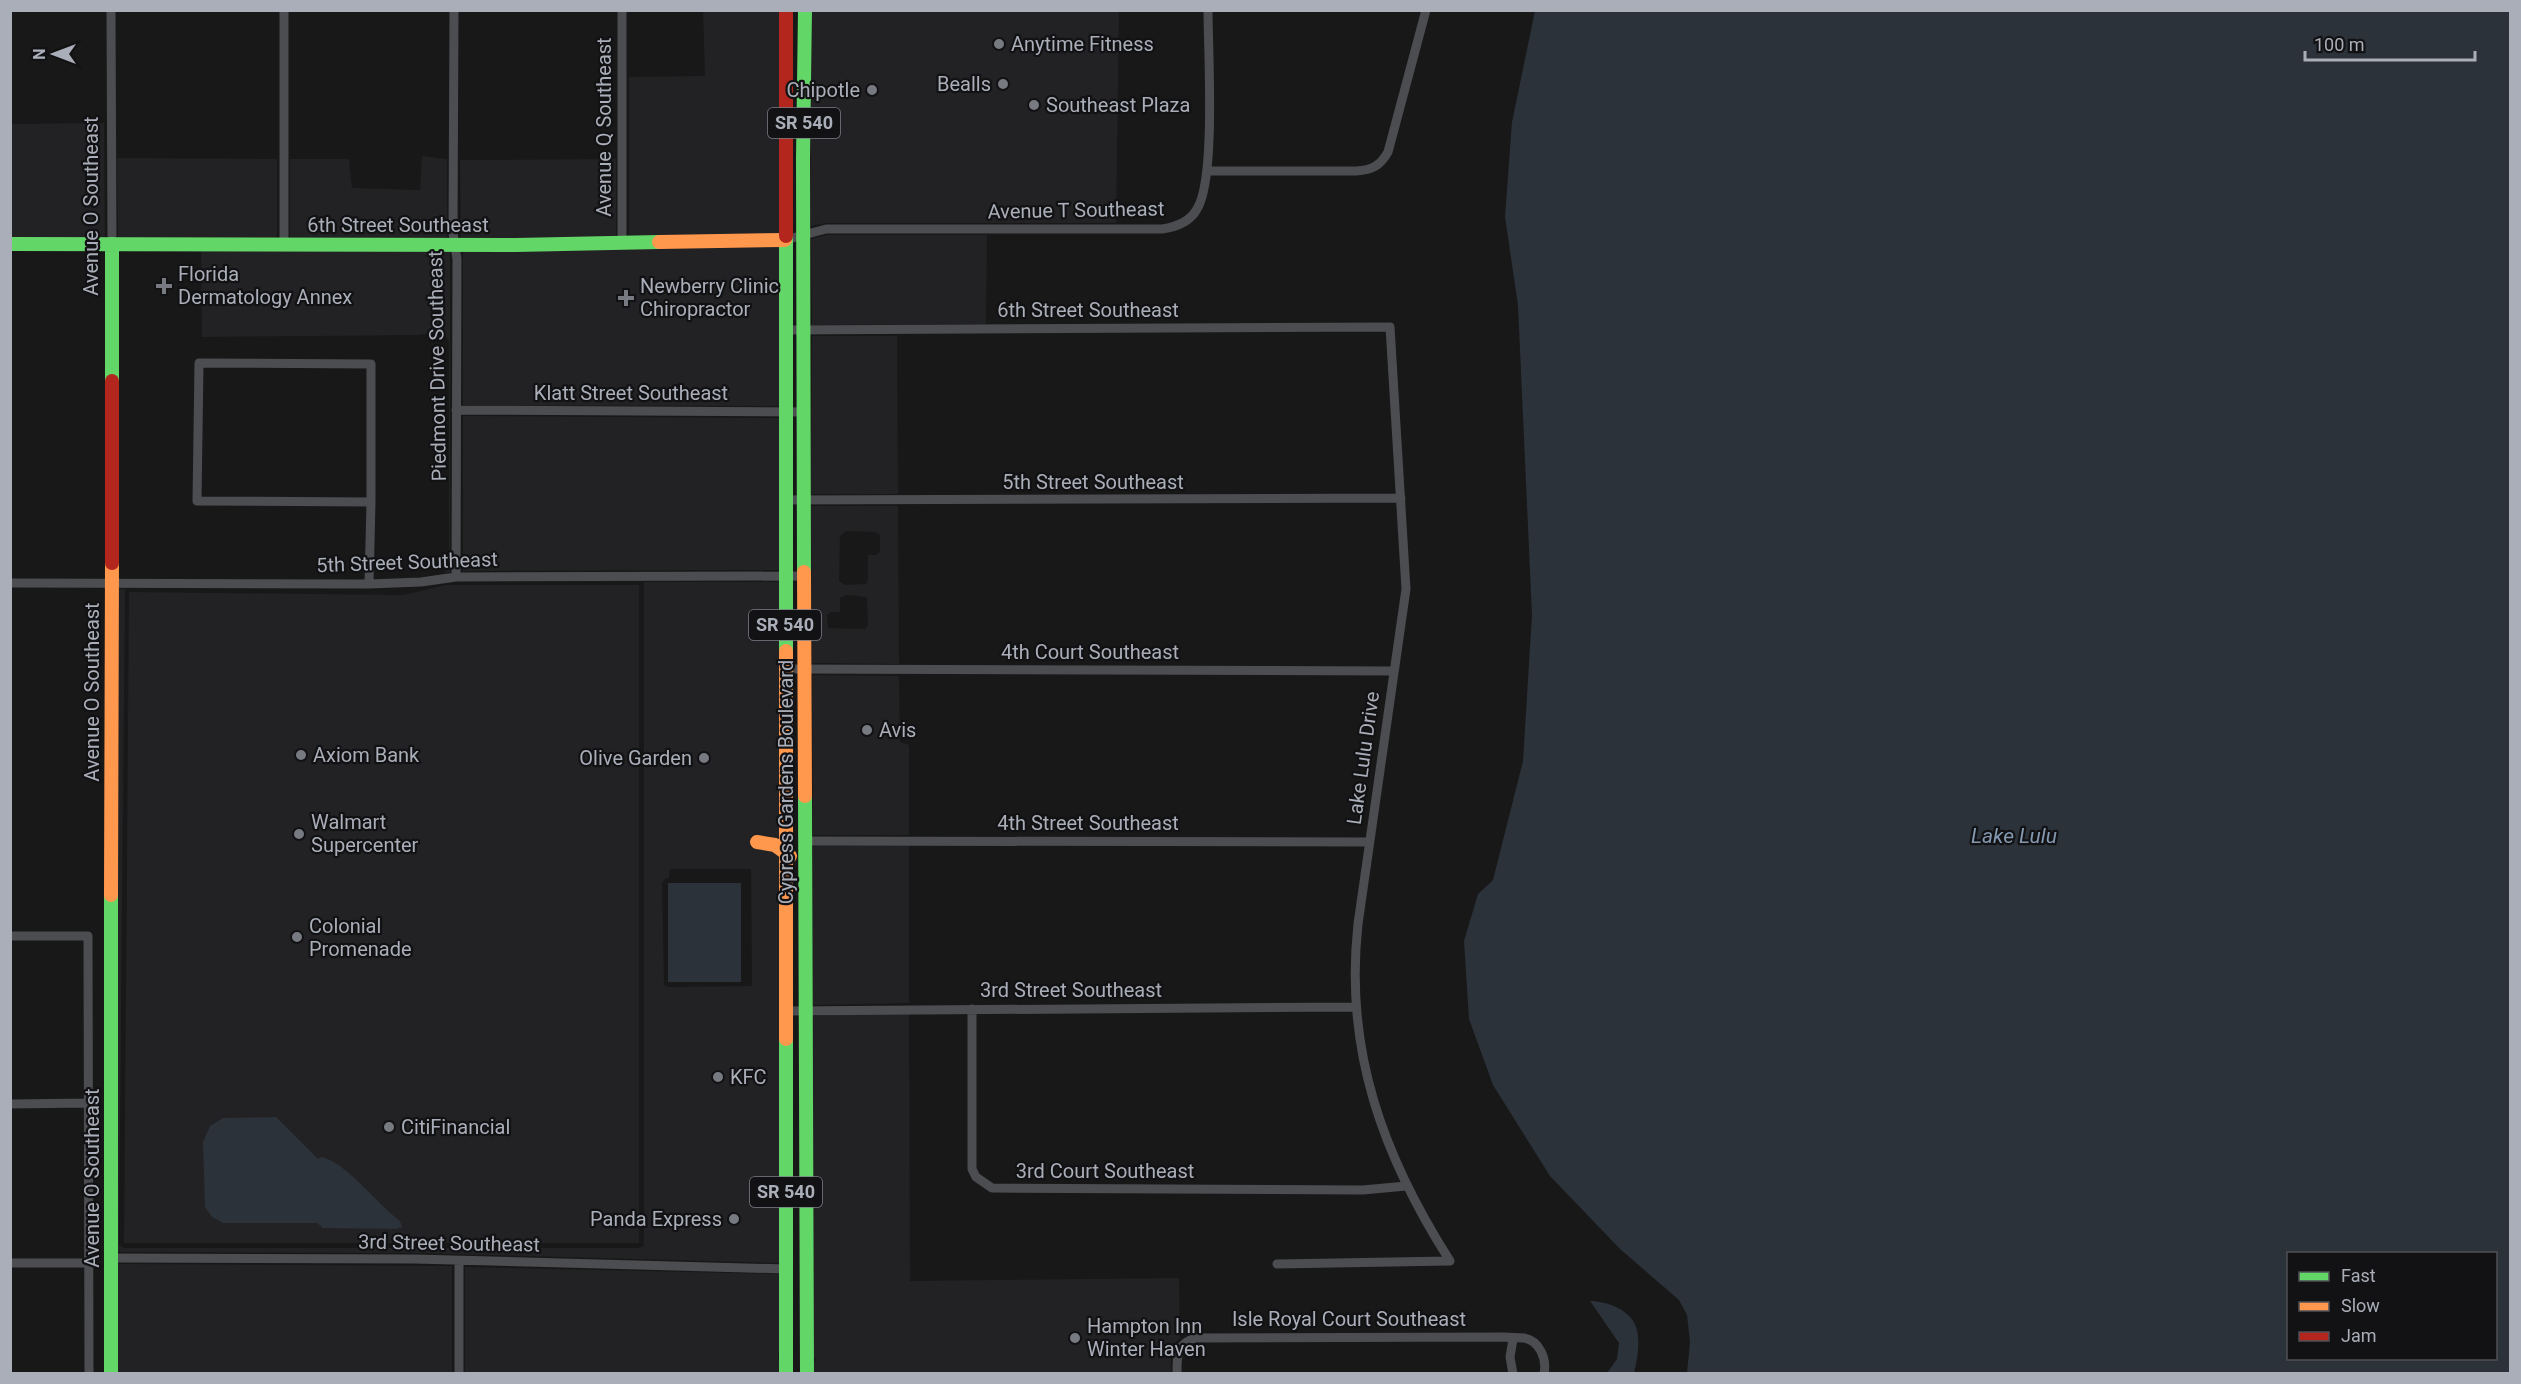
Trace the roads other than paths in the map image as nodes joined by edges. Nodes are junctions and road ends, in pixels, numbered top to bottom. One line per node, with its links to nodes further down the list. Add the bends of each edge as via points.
1 (111, 10): 15 (street, Avenue O Southeast)
2 (284, 10): 17 (street)
3 (454, 10): 18 (street, Piedmont Drive Southeast)
4 (622, 10): 16 (street, Avenue Q Southeast)
5 (786, 10): 13 (main road, Cypress Gardens Boulevard / SR 540)
6 (791, 10): 10 (main road, via 795,25 796,93)
7 (805, 10): 10 (main road, Cypress Gardens Boulevard / SR 540)
8 (1208, 10): 11 (street, Avenue T Southeast)
9 (1426, 10): 11 (street, via 1388,152 1381,164 1356,171)
10 (804, 127): 12 (main road, Cypress Gardens Boulevard / SR 540)
11 (1208, 171): 12 (street, Avenue T Southeast, via 1198,208 1190,219 1162,229 826,229)
12 (804, 236): 13 (street, Avenue T Southeast); 21 (main road, Cypress Gardens Boulevard / SR 540)
13 (785, 240): 16 (main road, 6th Street Southeast); 20 (main road, Cypress Gardens Boulevard / SR 540)
14 (10, 244): 15 (main road, 6th Street Southeast)
15 (112, 244): 17 (main road, 6th Street Southeast); 33 (main road, Avenue O Southeast)
16 (622, 244): 18 (main road, 6th Street Southeast)
17 (284, 245): 18 (main road, 6th Street Southeast)
18 (455, 245): 22 (street, Piedmont Drive Southeast)
19 (1390, 327): 21 (street, 6th Street Southeast); 25 (street, Lake Lulu Drive)
20 (785, 330): 21 (street, 6th Street Southeast); 23 (main road, Cypress Gardens Boulevard / SR 540)
21 (806, 331): 24 (main road, Cypress Gardens Boulevard / SR 540)
22 (456, 410): 23 (street, Klatt Street Southeast); 31 (street, Piedmont Drive Southeast)
23 (785, 412): 24 (street, Klatt Street Southeast); 26 (main road, Cypress Gardens Boulevard / SR 540)
24 (806, 412): 27 (main road, Cypress Gardens Boulevard / SR 540)
25 (1401, 498): 27 (street, 5th Street Southeast); 37 (street, Lake Lulu Drive, via 1406,590)
26 (785, 500): 27 (street, 5th Street Southeast); 29 (main road, Cypress Gardens Boulevard / SR 540)
27 (805, 500): 30 (main road, Cypress Gardens Boulevard / SR 540)
28 (371, 502): 28 (street, via 371,364 199,363 197,501); 34 (street)
29 (786, 576): 30 (street, 5th Street Southeast); 31 (street, 5th Street Southeast); 35 (main road, Cypress Gardens Boulevard / SR 540)
30 (806, 576): 36 (main road, Cypress Gardens Boulevard / SR 540)
31 (456, 577): 34 (street, 5th Street Southeast)
32 (10, 583): 33 (street, 5th Street Southeast)
33 (112, 584): 34 (street, 5th Street Southeast); 52 (main road, Avenue O Southeast)
34 (369, 584)
35 (785, 669): 36 (street, 4th Court Southeast); 38 (main road, Cypress Gardens Boulevard / SR 540)
36 (806, 669): 37 (street, 4th Court Southeast); 39 (main road, Cypress Gardens Boulevard / SR 540)
37 (1394, 672): 41 (street, Lake Lulu Drive)
38 (786, 771): 39 (main road); 42 (main road, Cypress Gardens Boulevard / SR 540)
39 (806, 841): 41 (street, 4th Street Southeast); 43 (main road, Cypress Gardens Boulevard / SR 540)
40 (757, 842): 42 (main road, via 769,842)
41 (1369, 842): 45 (street, Lake Lulu Drive, via 1354,957)
42 (786, 851): 43 (main road, via 795,862); 47 (main road, Cypress Gardens Boulevard / SR 540)
43 (806, 922): 48 (main road, Cypress Gardens Boulevard / SR 540)
44 (10, 936): 50 (street, via 88,936)
45 (1356, 1007): 46 (street, 3rd Street Southeast); 51 (street, Lake Lulu Drive, via 1368,1082 1386,1143)
46 (972, 1009): 48 (street, 3rd Street Southeast); 51 (street, 3rd Court Southeast, via 972,1169 976,1177 992,1188 1363,1190)
47 (786, 1011): 48 (street, 3rd Street Southeast); 57 (main road, Cypress Gardens Boulevard / SR 540)
48 (806, 1011): 60 (main road, Cypress Gardens Boulevard / SR 540)
49 (10, 1104): 50 (street)
50 (89, 1104): 55 (street)
51 (1406, 1186): 56 (street, via 1450,1261)
52 (111, 1258): 53 (street, 3rd Street Southeast); 62 (main road, Avenue O Southeast)
53 (459, 1260): 57 (street, 3rd Street Southeast); 63 (street)
54 (10, 1263): 55 (street)
55 (89, 1263): 61 (street)
56 (1277, 1264)
57 (786, 1269): 59 (main road, Cypress Gardens Boulevard / SR 540); 60 (main road, via 794,1288)
58 (1513, 1339): 66 (street, Isle Royal Court Southeast, via 1196,1338 1181,1345); 67 (street); 68 (street, Isle Royal Court Southeast, via 1535,1343 1543,1356)
59 (786, 1356): 64 (main road, Cypress Gardens Boulevard / SR 540); 65 (main road)
60 (807, 1367)
61 (88, 1374)
62 (111, 1374)
63 (459, 1374)
64 (786, 1374)
65 (793, 1374)
66 (1177, 1374)
67 (1513, 1374)
68 (1544, 1374)

